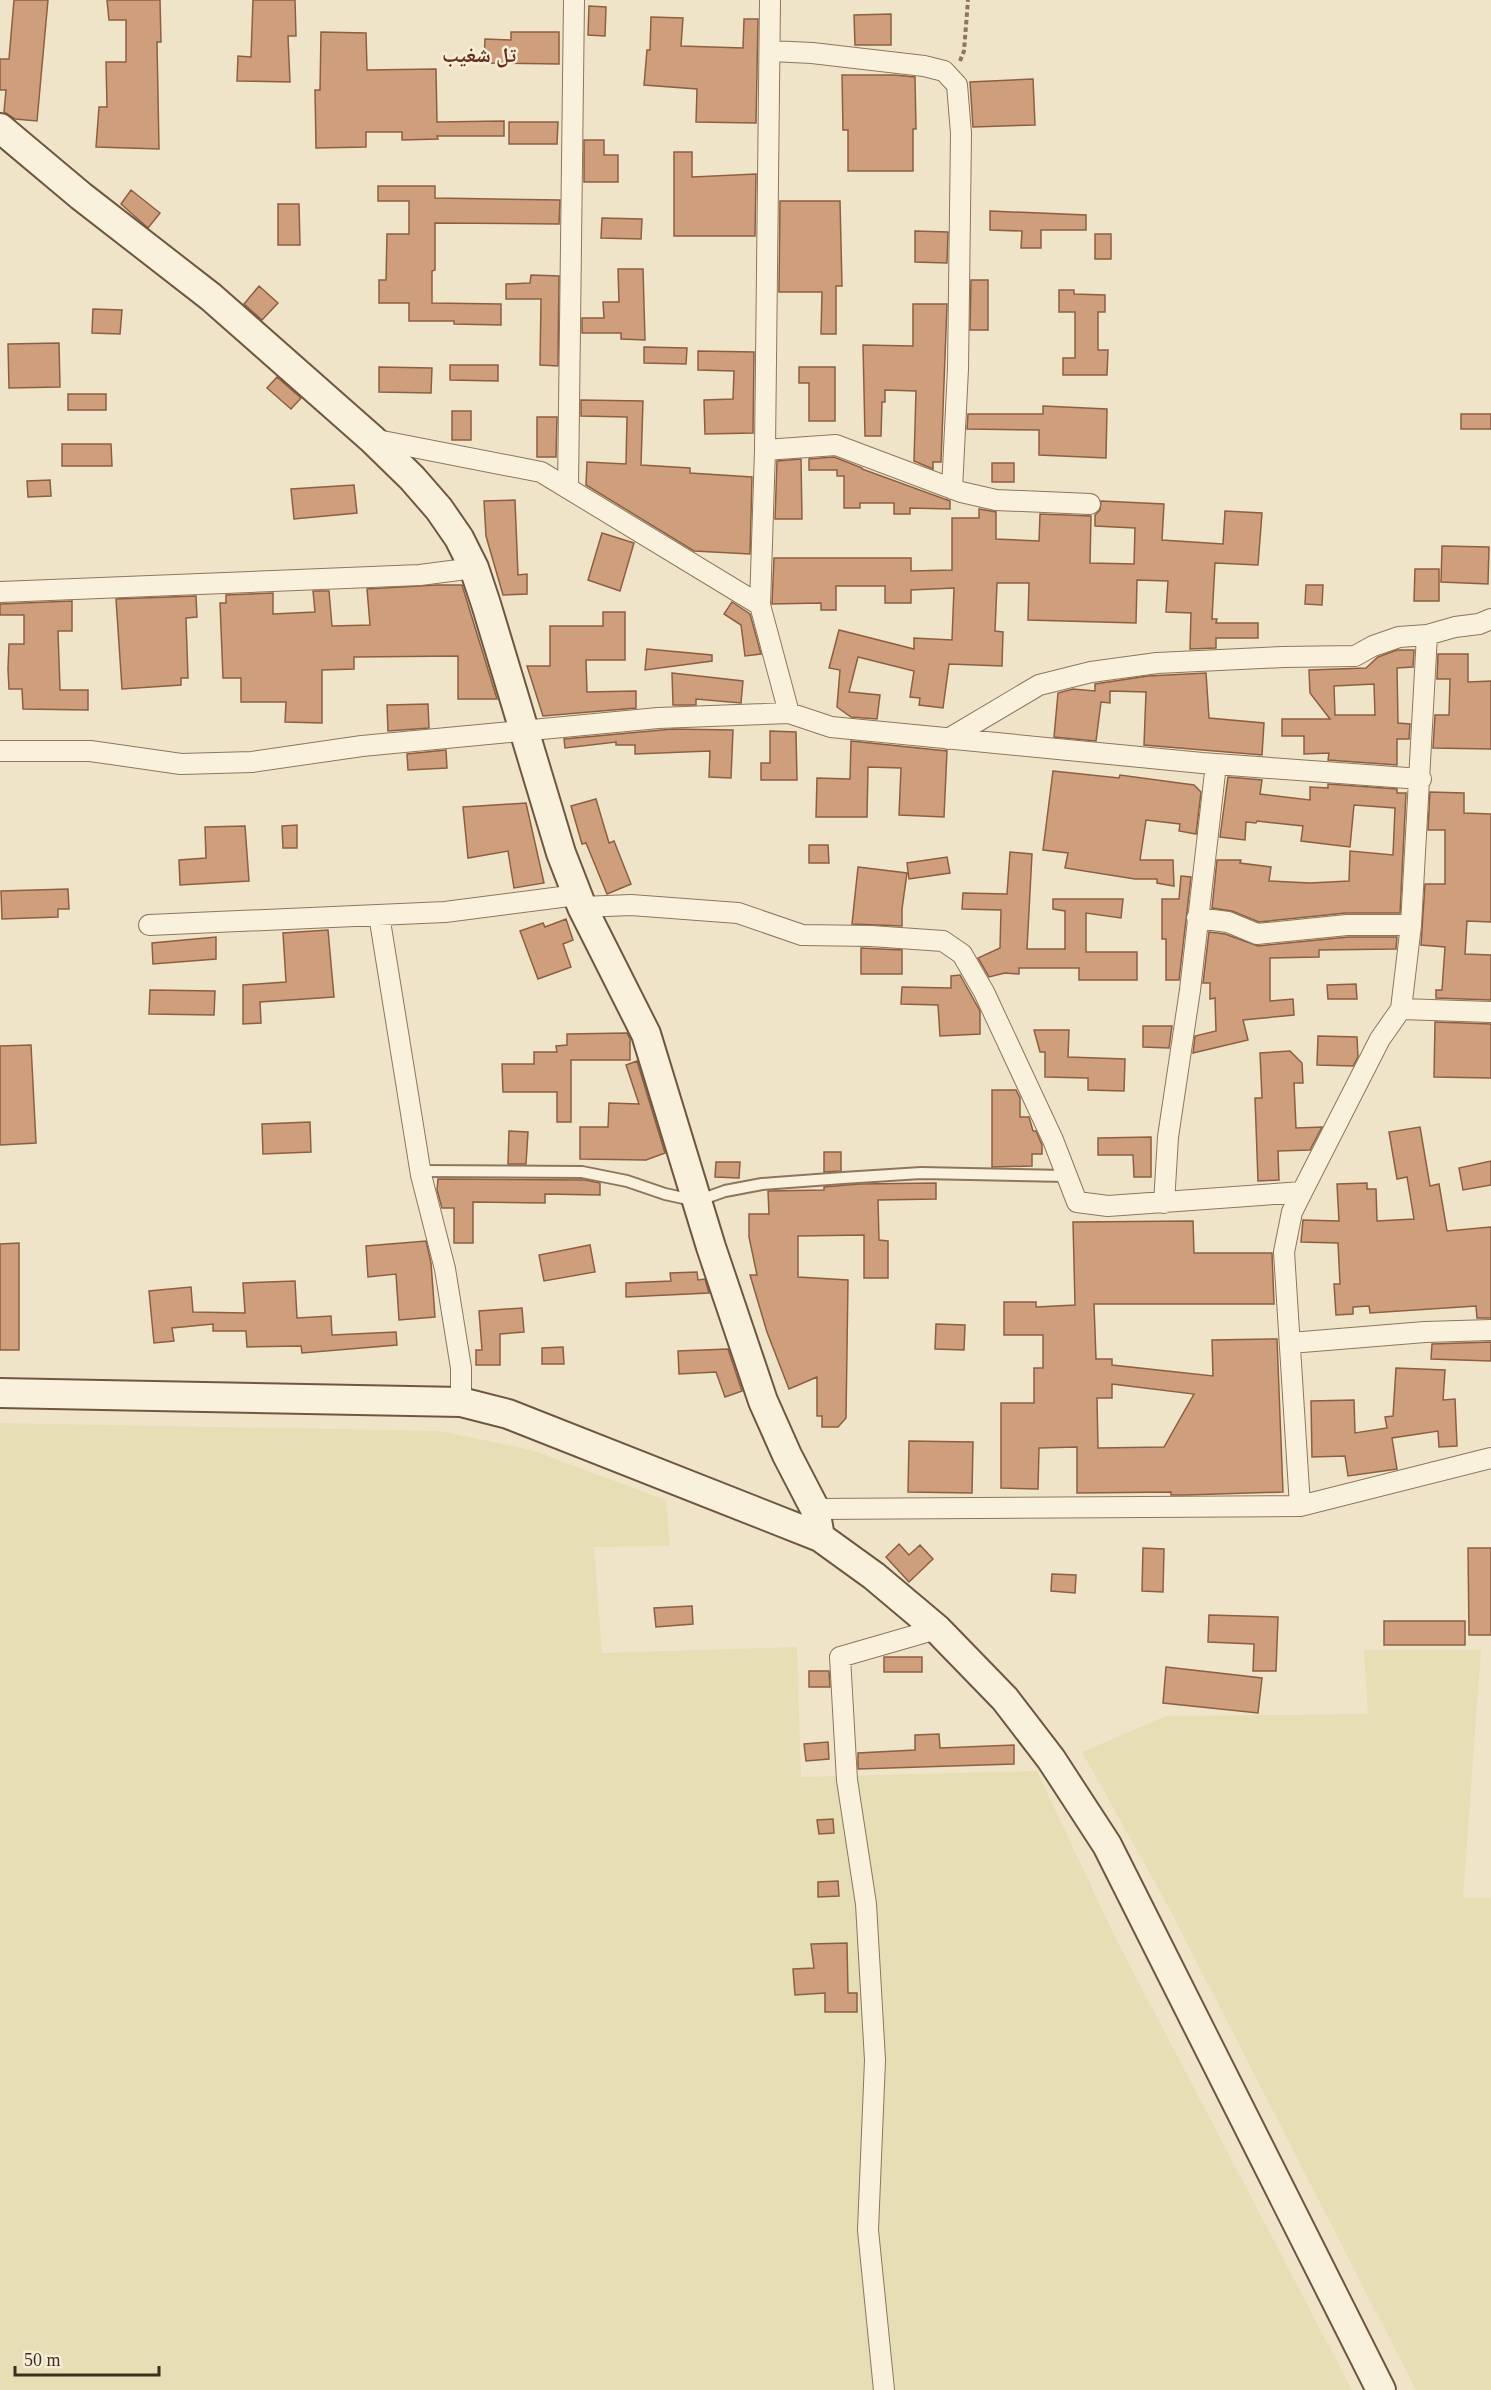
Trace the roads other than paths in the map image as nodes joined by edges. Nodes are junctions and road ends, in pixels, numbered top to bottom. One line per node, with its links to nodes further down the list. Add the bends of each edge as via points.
1 (573, 0): 7 (street)
2 (770, 0): 3 (street)
3 (771, 51): 6 (street); 8 (street, via 924,66 946,74 957,85 961,133)
4 (0, 128): 5 (street, via 211,297)
5 (372, 439): 7 (street, via 541,472); 10 (street, via 439,509)
6 (765, 450): 8 (street, via 836,445); 12 (street)
7 (568, 488): 12 (street)
8 (952, 489): 9 (street, via 996,500)
9 (1090, 504)
10 (474, 568): 11 (street, via 420,575); 16 (street)
11 (0, 592)
12 (760, 605): 15 (street)
13 (1491, 619): 14 (street)
14 (1427, 635): 17 (street, via 1399,637 1356,656 1157,663 1090,672 1039,685); 20 (street)
15 (789, 713): 16 (street, via 658,718); 17 (street, via 831,727)
16 (523, 732): 18 (street, via 362,746 252,762 181,764 90,751); 21 (street)
17 (948, 739): 19 (street)
18 (0, 751)
19 (1216, 764): 20 (street); 23 (street)
20 (1421, 779): 25 (street)
21 (580, 901): 22 (street); 29 (street, via 738,913 802,935 943,941 962,954 984,992); 31 (street, via 646,1034)
22 (379, 915): 24 (street); 28 (street)
23 (1197, 918): 25 (street, via 1228,922 1257,934 1347,925); 32 (street)
24 (149, 925)
25 (1411, 925): 26 (street)
26 (1401, 1009): 27 (street); 30 (street, via 1380,1039)
27 (1491, 1012)
28 (421, 1171): 31 (lane, via 582,1172); 36 (street, via 445,1269 461,1368)
29 (1066, 1176): 31 (lane, via 921,1173 831,1179 762,1184); 32 (street, via 1077,1202 1108,1206)
30 (1302, 1192): 32 (street); 34 (street, via 1292,1212 1284,1252)
31 (697, 1201): 39 (street, via 763,1401)
32 (1164, 1203)
33 (1491, 1330): 34 (street)
34 (1290, 1343): 38 (street)
35 (0, 1393): 36 (street)
36 (461, 1402): 40 (street, via 508,1414)
37 (1491, 1458): 38 (street)
38 (1300, 1506): 39 (street)
39 (815, 1509): 40 (street)
40 (820, 1537): 41 (street, via 874,1575)
41 (937, 1629): 42 (street, via 840,1657 847,1780 866,1904 874,2060 868,2230); 43 (street, via 1005,1699 1051,1759 1107,1845)
42 (884, 2390)
43 (1381, 2390)

